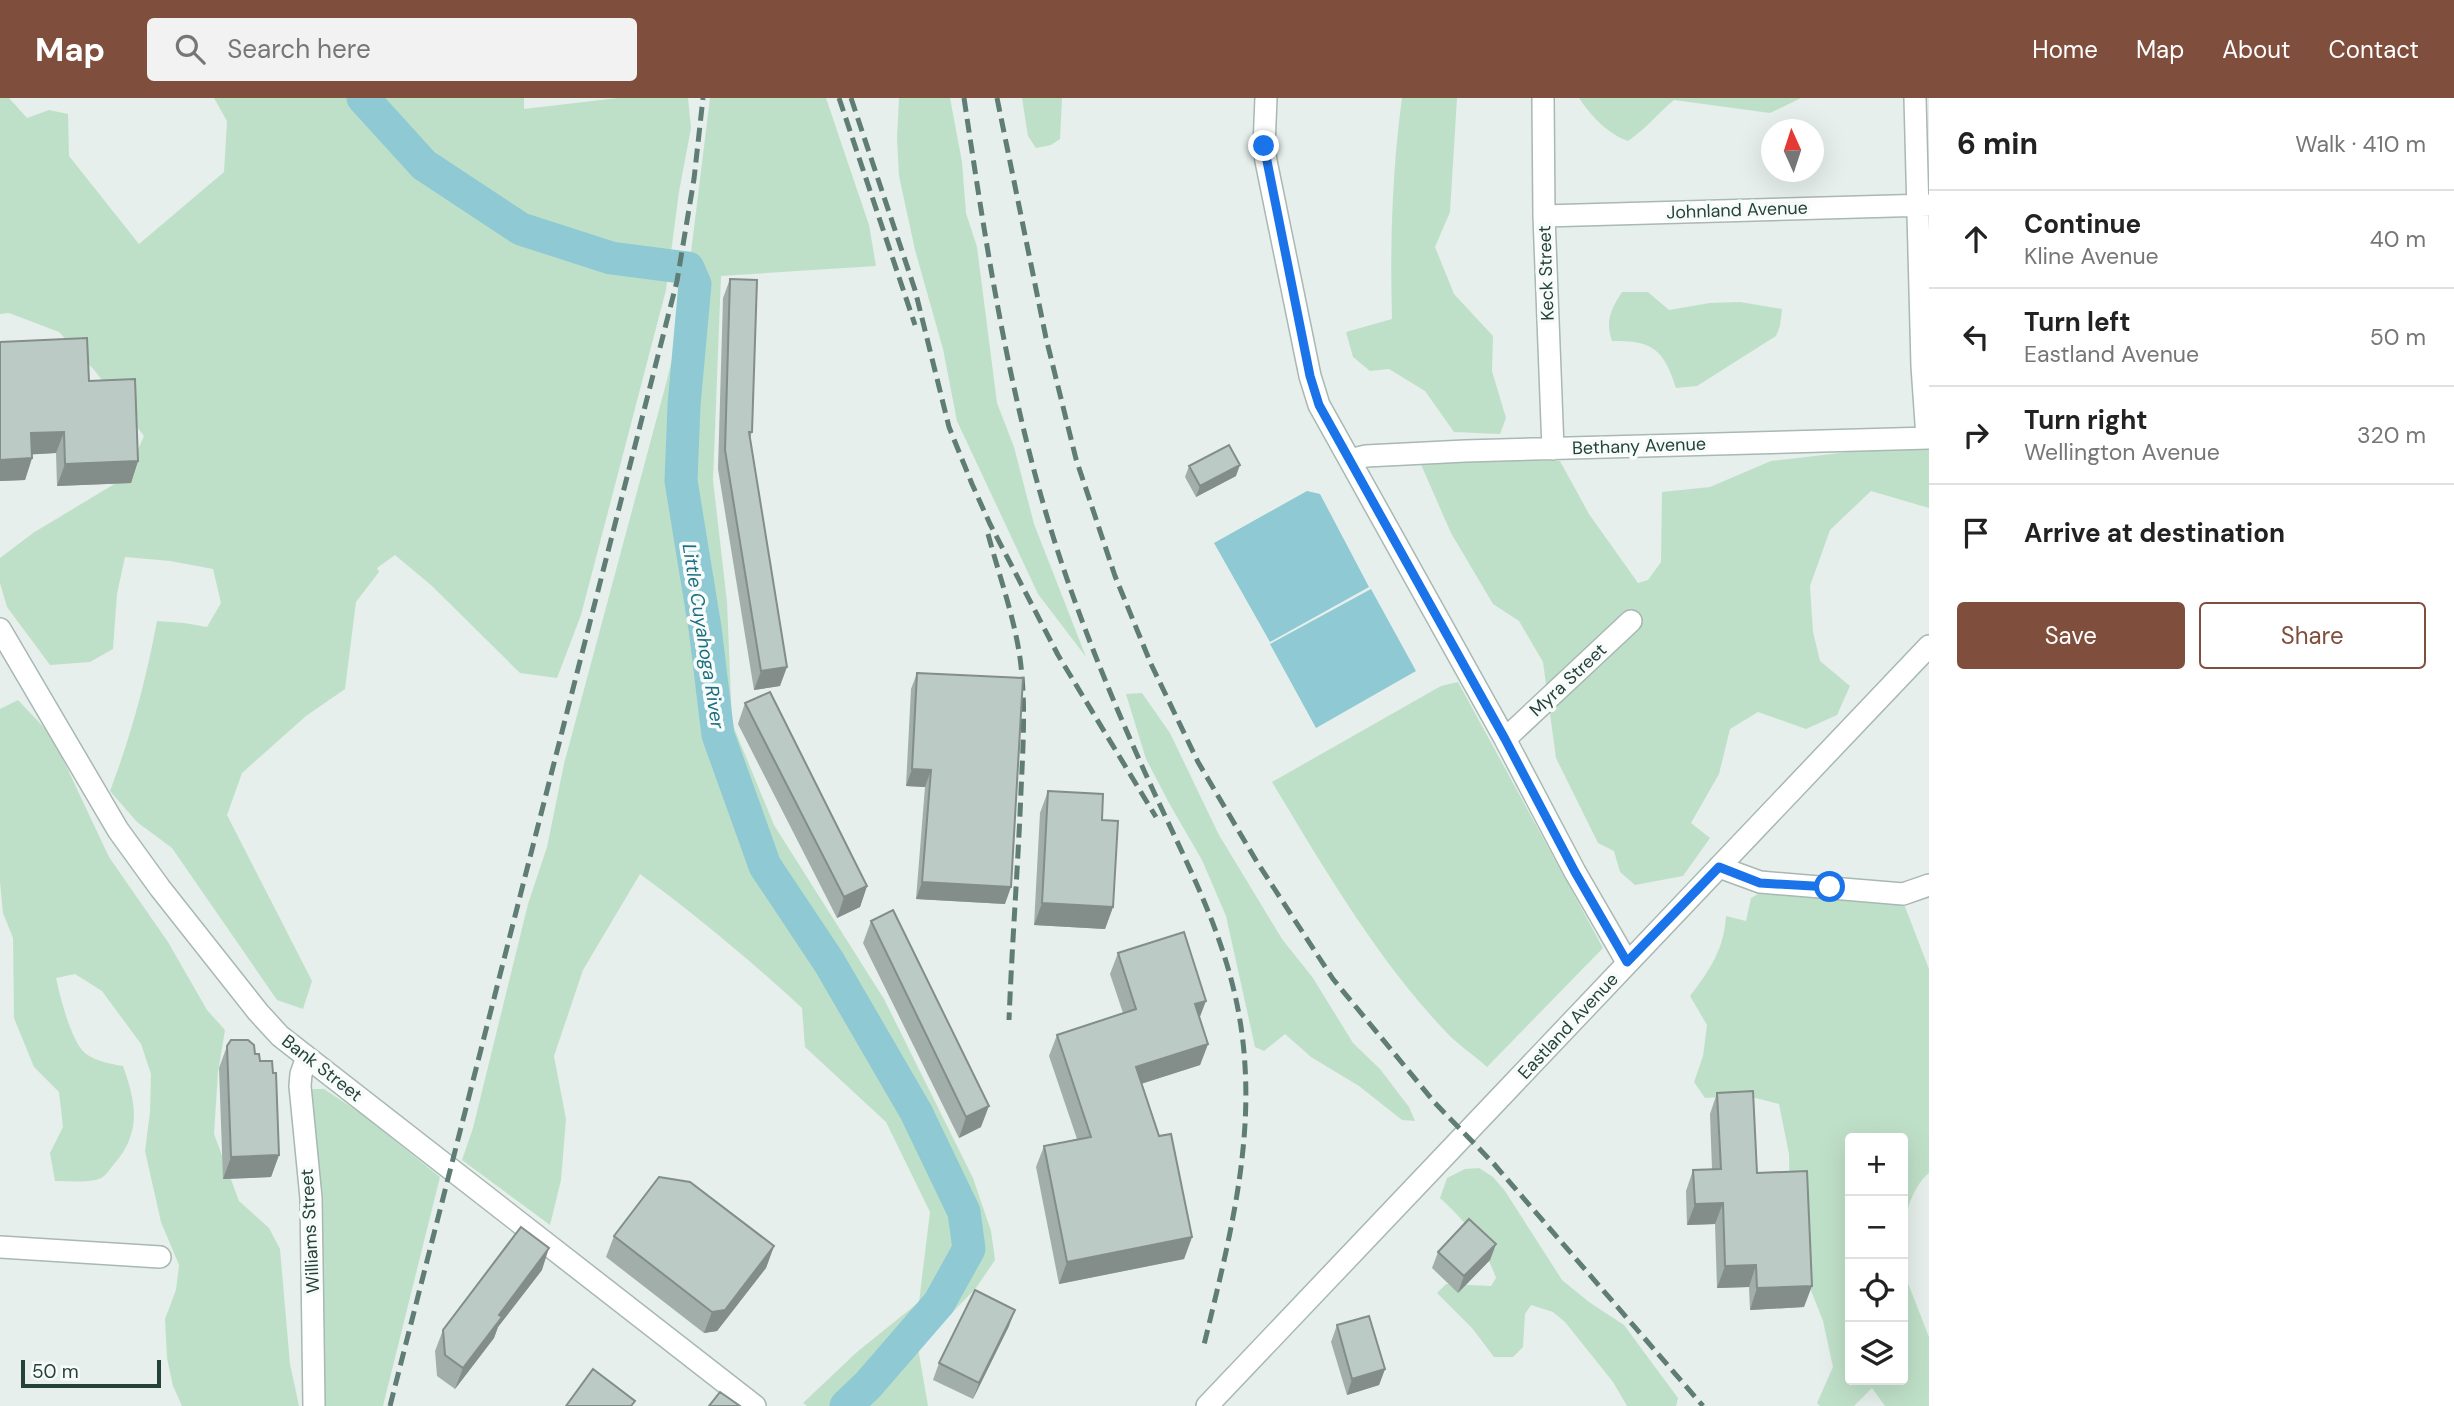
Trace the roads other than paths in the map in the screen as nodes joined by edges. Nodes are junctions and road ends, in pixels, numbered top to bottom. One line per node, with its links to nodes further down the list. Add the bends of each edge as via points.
1 (1266, 98): 8 (street, via 1266,161 1310,376 1319,405)
2 (1543, 98): 5 (street, Keck Street)
3 (1915, 98): 4 (street)
4 (1923, 205): 5 (street, Johnland Avenue); 6 (street, via 1922,366)
5 (1544, 216): 7 (street, Keck Street)
6 (1928, 438): 7 (street, Bethany Avenue)
7 (1553, 449): 8 (street, Bethany Avenue)
8 (1350, 460): 12 (street)
9 (1631, 621): 12 (street, Myra Street)
10 (0, 629): 16 (street, Bank Street, via 138,858 258,1012)
11 (1929, 646): 13 (street, Eastland Avenue)
12 (1505, 739): 15 (street)
13 (1719, 867): 14 (street, via 1760,883 1903,894); 15 (street, Eastland Avenue)
14 (1929, 885)
15 (1627, 962): 21 (street, Eastland Avenue)
16 (307, 1057): 19 (street, Williams Street, via 300,1086 311,1198); 20 (street, Bank Street)
17 (0, 1247): 18 (street)
18 (160, 1257)
19 (314, 1406)
20 (755, 1406)
21 (1207, 1406)

